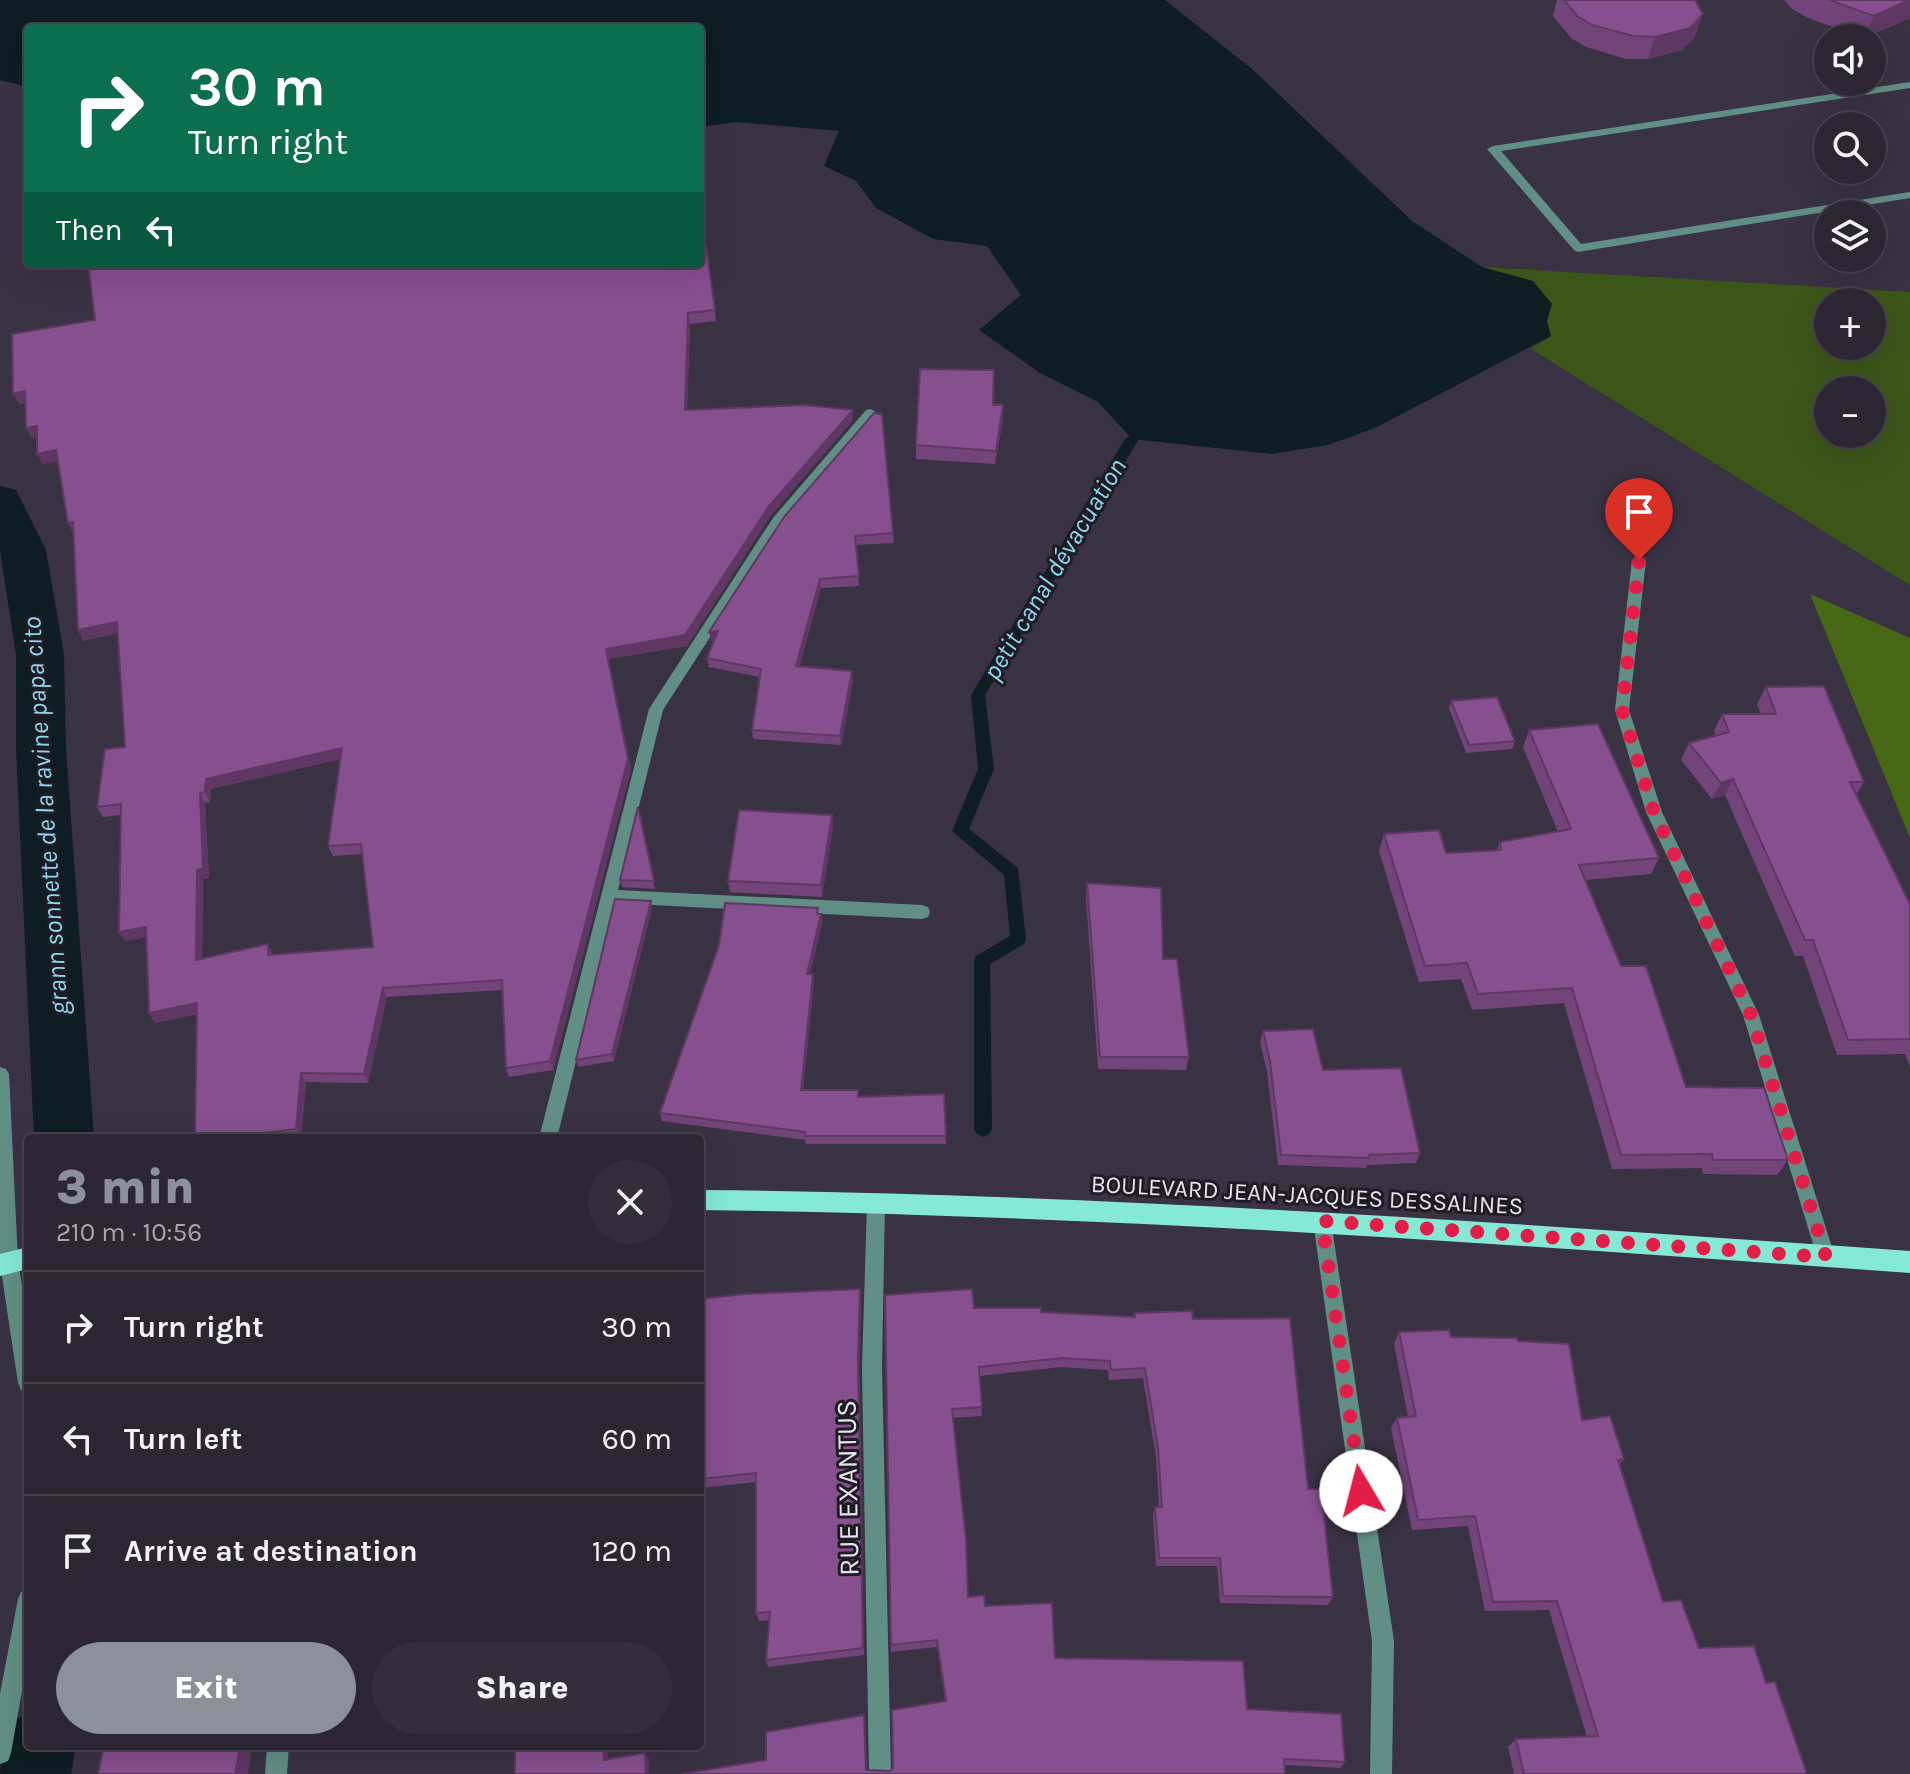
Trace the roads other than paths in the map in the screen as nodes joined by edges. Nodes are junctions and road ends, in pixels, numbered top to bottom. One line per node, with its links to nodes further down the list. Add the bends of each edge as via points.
1 (1910, 85): 2 (street, via 1493,149 1578,248)
2 (1910, 195)
3 (871, 413): 5 (street, via 778,521 656,709)
4 (1639, 560): 12 (street, via 1622,710 1654,812 1751,1015)
5 (609, 896): 6 (street); 8 (street)
6 (922, 912)
7 (0, 1074): 13 (street)
8 (549, 1134)
9 (704, 1200): 10 (main road, BOULEVARD JEAN-JACQUES DESSALINES)
10 (876, 1202): 11 (main road, BOULEVARD JEAN-JACQUES DESSALINES); 20 (street, RUE EXANTUS, via 872,1368)
11 (1322, 1221): 12 (main road, BOULEVARD JEAN-JACQUES DESSALINES); 21 (street, via 1383,1641)
12 (1826, 1257): 14 (main road, BOULEVARD JEAN-JACQUES DESSALINES)
13 (12, 1261): 15 (street)
14 (1910, 1262)
15 (24, 1352)
16 (24, 1621): 18 (street)
17 (278, 1750): 19 (street)
18 (0, 1753)
19 (276, 1774)
20 (880, 1774)
21 (1381, 1774)

